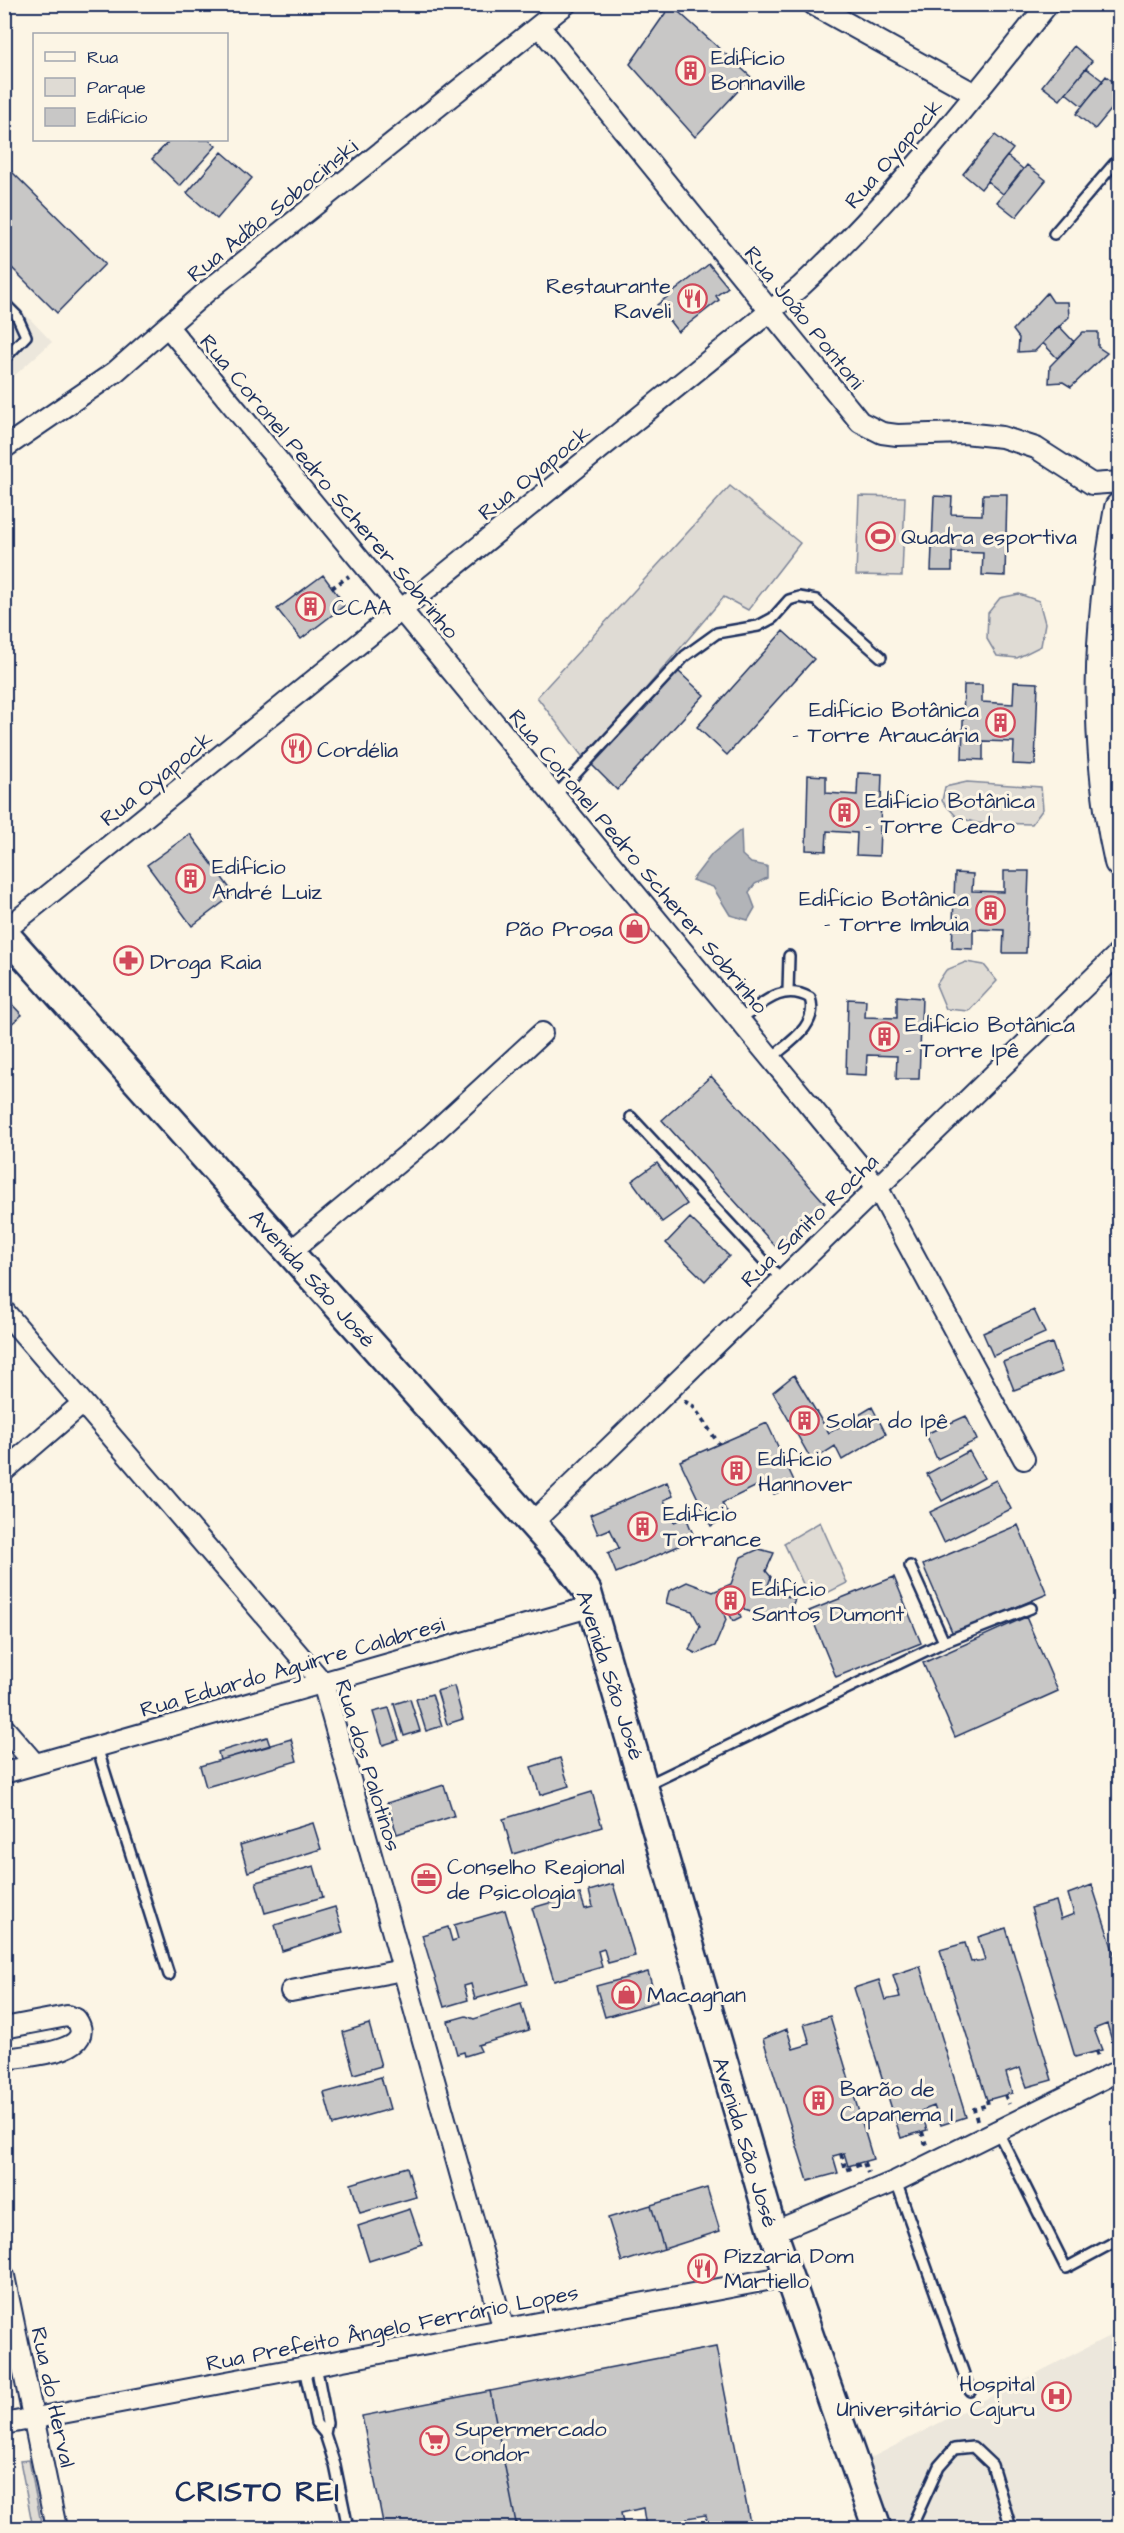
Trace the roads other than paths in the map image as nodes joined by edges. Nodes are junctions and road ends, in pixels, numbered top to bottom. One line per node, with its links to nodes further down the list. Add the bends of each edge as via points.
1 (566, 4): 4 (street, Rua Adão Sobocinski)
2 (1048, 4): 5 (street, Rua Oyapock)
3 (814, 5): 5 (street)
4 (539, 26): 9 (street, Rua João Pontoni); 10 (street, Rua Adão Sobocinski, via 205,293)
5 (975, 94): 9 (street, Rua Oyapock, via 863,226)
6 (1119, 158): 7 (lane)
7 (1054, 234)
8 (4, 303): 11 (lane, via 18,316 26,336)
9 (770, 312): 13 (street, Rua João Pontoni, via 852,415 868,428 897,435 1002,436 1036,448 1092,484); 15 (street, Rua Oyapock)
10 (168, 327): 12 (street, Rua Adão Sobocinski, via 101,382); 15 (street, Rua Coronel Pedro Scherer Sobrinho)
11 (4, 359)
12 (4, 448)
13 (1119, 482)
14 (1119, 508): 18 (main road, via 1102,622 1100,694 1106,790)
15 (401, 610): 17 (street, Rua Coronel Pedro Scherer Sobrinho); 19 (street, Rua Oyapock)
16 (880, 657): 17 (lane, via 816,600 789,600 773,618 758,626 717,633 685,656)
17 (555, 796): 23 (street, Rua Coronel Pedro Scherer Sobrinho)
18 (1119, 862)
19 (4, 932): 28 (street, Avenida São José)
20 (1119, 952): 27 (street, Rua Sanito Rocha)
21 (789, 956): 22 (lane)
22 (788, 991): 23 (lane, via 776,994); 25 (lane, via 810,998 814,1009 810,1023)
23 (740, 1020): 25 (street, Rua Coronel Pedro Scherer Sobrinho)
24 (542, 1034): 28 (street, via 430,1136)
25 (771, 1058): 27 (street, Rua Coronel Pedro Scherer Sobrinho)
26 (631, 1117): 29 (lane)
27 (877, 1187): 29 (street, Rua Sanito Rocha); 32 (street, Rua Coronel Pedro Scherer Sobrinho)
28 (290, 1252): 34 (street, Avenida São José)
29 (782, 1280): 34 (street, Rua Sanito Rocha)
30 (4, 1311): 31 (street, Rua dos Palotinos)
31 (83, 1403): 33 (street); 39 (street, Rua dos Palotinos)
32 (1024, 1459)
33 (4, 1471)
34 (532, 1523): 36 (street, Avenida São José, via 578,1577)
35 (910, 1566): 38 (lane)
36 (593, 1606): 39 (street, Rua Eduardo Aguirre Calabresi); 44 (street, Avenida São José)
37 (1030, 1608): 38 (lane)
38 (944, 1642): 44 (lane)
39 (323, 1683): 41 (street, Rua Eduardo Aguirre Calabresi); 45 (street, Rua dos Palotinos)
40 (4, 1728): 42 (street)
41 (97, 1747): 42 (street, Rua Eduardo Aguirre Calabresi); 46 (lane)
42 (34, 1764): 43 (street, Rua Eduardo Aguirre Calabresi)
43 (4, 1773)
44 (645, 1786): 53 (street, Avenida São José)
45 (403, 1970): 47 (street); 57 (street, Rua dos Palotinos)
46 (169, 1974)
47 (291, 1992)
48 (4, 2028): 49 (street, via 67,2016 76,2019 82,2034 71,2047)
49 (4, 2060)
50 (1119, 2070): 51 (street)
51 (997, 2130): 52 (street); 54 (lane, via 1066,2268)
52 (896, 2181): 53 (street); 59 (lane)
53 (773, 2232): 56 (street, Avenida São José)
54 (1119, 2239)
55 (4, 2276): 60 (street, Rua do Herval)
56 (788, 2276): 57 (street, Rua Prefeito Ângelo Ferrário Lopes); 64 (street, Avenida São José)
57 (504, 2330): 58 (street, Rua Prefeito Ângelo Ferrário Lopes)
58 (310, 2367): 60 (street, Rua Prefeito Ângelo Ferrário Lopes); 63 (lane, via 327,2422 325,2434)
59 (970, 2391)
60 (35, 2419): 61 (street, Rua Prefeito Ângelo Ferrário Lopes); 62 (street, Rua do Herval)
61 (4, 2424)
62 (56, 2529)
63 (348, 2529)
64 (877, 2529)
65 (911, 2529): 66 (lane, via 939,2466 954,2449 973,2447 992,2465)
66 (1011, 2529)

